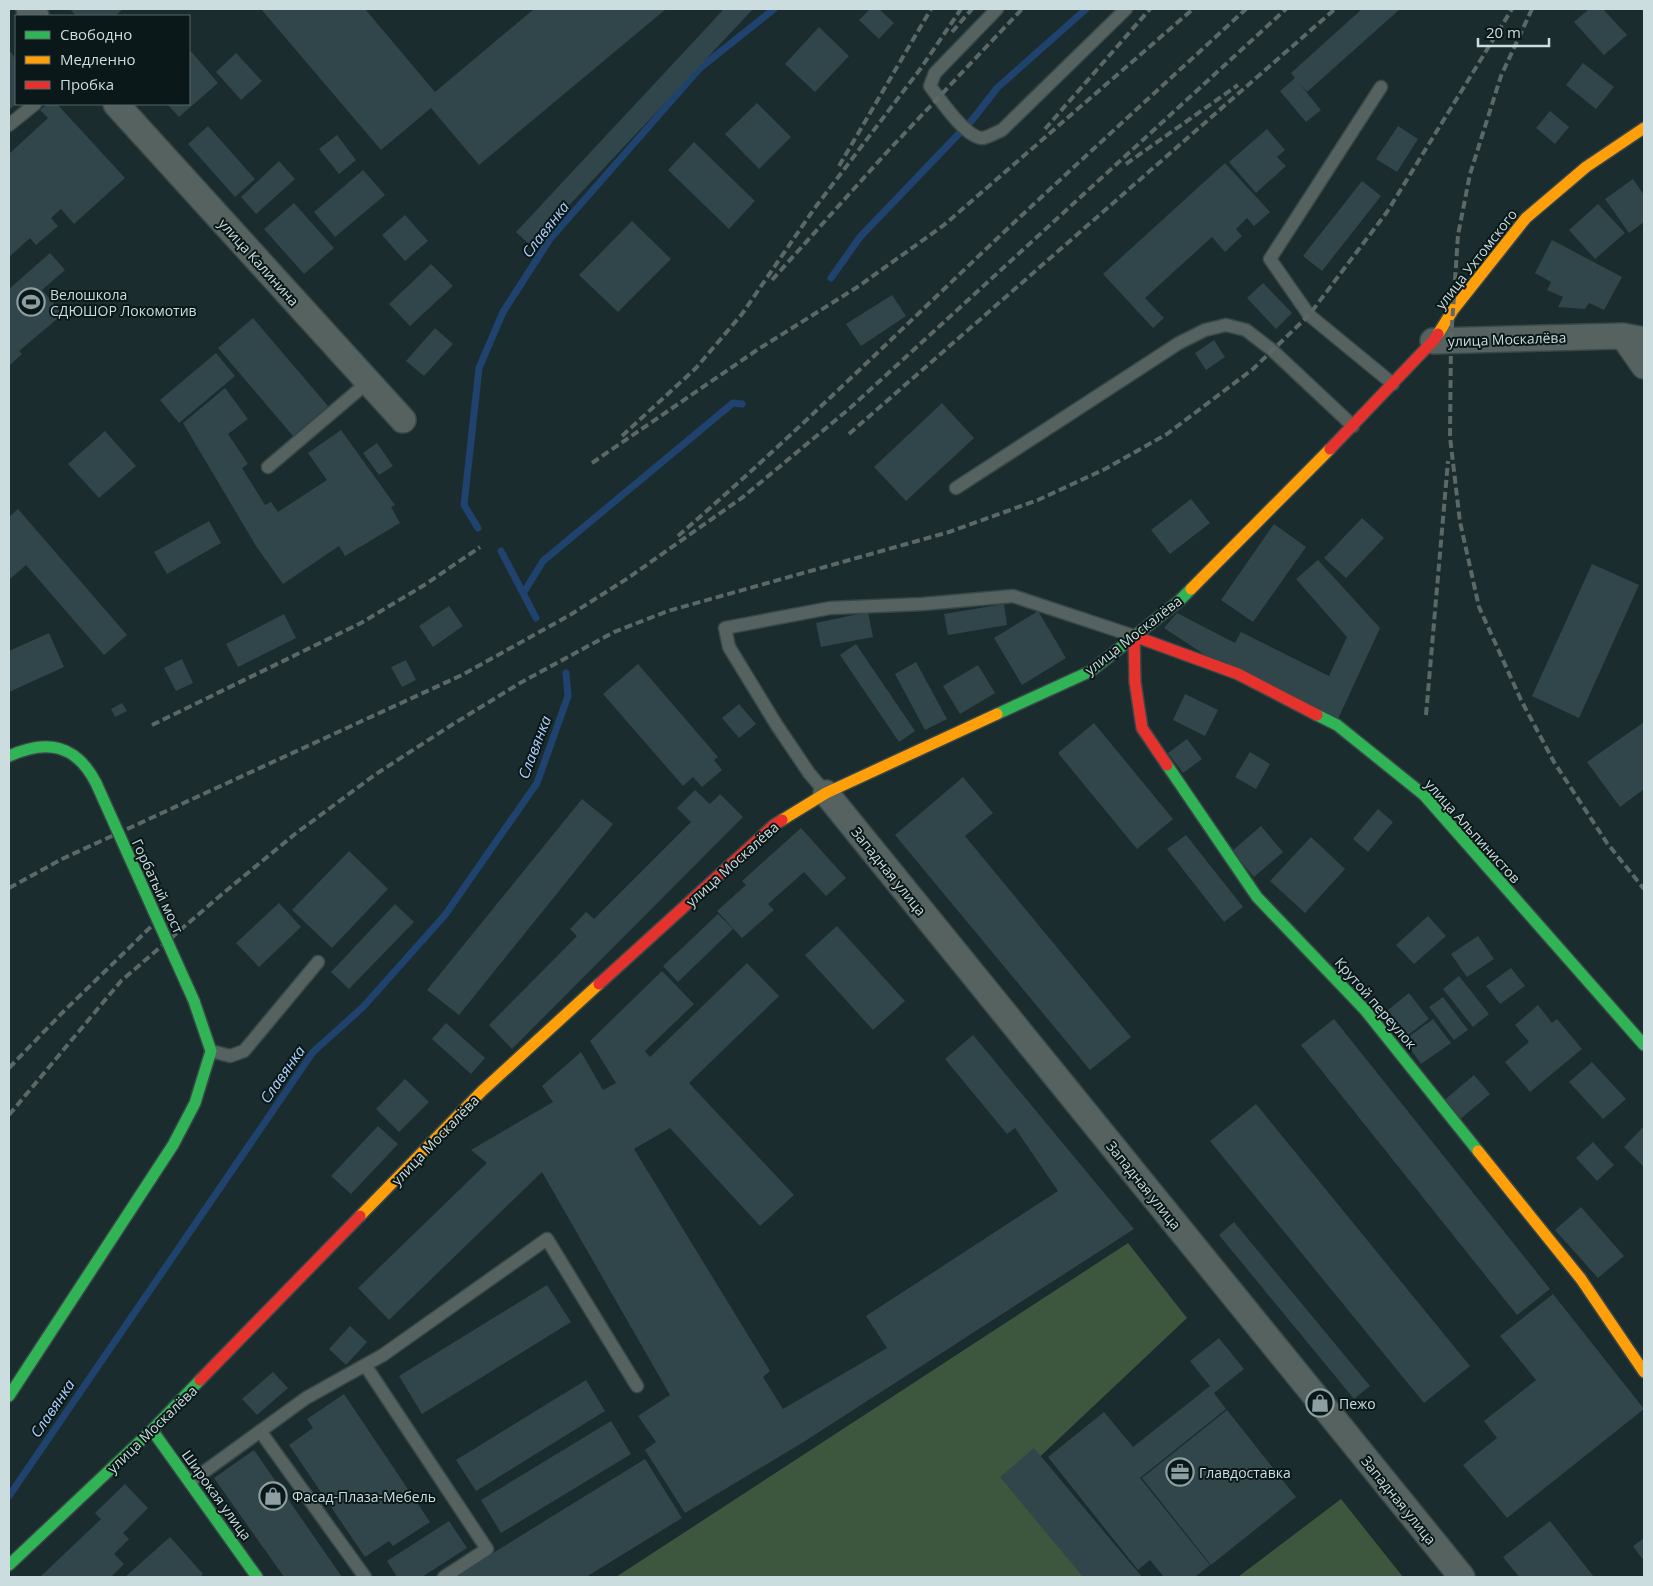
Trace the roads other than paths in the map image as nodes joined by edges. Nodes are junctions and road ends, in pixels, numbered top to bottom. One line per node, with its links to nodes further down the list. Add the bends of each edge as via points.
1 (997, 9): 2 (lane, via 935,73 930,86 955,119 971,134 983,138 1002,130)
2 (1126, 9)
3 (1381, 87): 12 (lane, via 1270,259 1309,315)
4 (34, 105): 6 (lane)
5 (117, 105): 11 (street, улица Калинина)
6 (9, 125)
7 (1644, 128): 9 (street, улица Ухтомского, via 1586,167 1526,218)
8 (1634, 338): 9 (street, улица Москалёва); 10 (street)
9 (1433, 342): 12 (street, улица Москалёва)
10 (1644, 366)
11 (368, 382): 13 (street, улица Калинина); 15 (lane)
12 (1393, 384): 14 (street, улица Москалёва)
13 (403, 420)
14 (1353, 426): 16 (lane, via 1272,350 1246,330 1226,324 1204,330 1179,343); 17 (street, улица Москалёва, via 1179,601)
15 (268, 467)
16 (956, 488)
17 (1134, 636): 19 (street, улица Москалёва, via 1091,672); 19 (lane, via 1013,596 830,608 725,628 729,647 771,716); 21 (street, улица Альпинистов, via 1238,674 1337,725 1424,795); 24 (street, Крутой переулок, via 1135,682 1142,728 1257,897 1365,1010 1581,1279)
18 (9, 756): 22 (street, Горбатый мост, bridge, via 32,747 62,747 86,765 194,1001)
19 (826, 794): 27 (street, улица Москалёва, via 774,825 482,1091); 34 (street, Западная улица)
20 (318, 962): 22 (lane, via 244,1051 230,1056)
21 (1644, 1045)
22 (212, 1051): 26 (street, via 195,1103 174,1146)
23 (365, 1365): 25 (lane, via 383,1356 547,1239); 28 (lane, via 306,1398); 33 (lane, via 487,1549)
24 (1644, 1372)
25 (637, 1386)
26 (9, 1396)
27 (152, 1430): 29 (street, Широкая улица); 30 (street, улица Москалёва)
28 (260, 1431): 29 (lane); 32 (lane)
29 (190, 1482): 31 (street, Широкая улица)
30 (9, 1564)
31 (258, 1577)
32 (365, 1577)
33 (444, 1577)
34 (1462, 1577)

